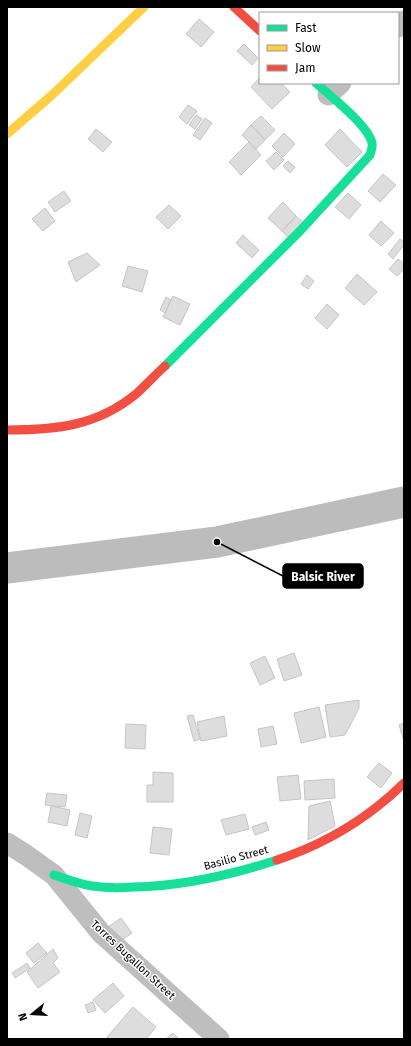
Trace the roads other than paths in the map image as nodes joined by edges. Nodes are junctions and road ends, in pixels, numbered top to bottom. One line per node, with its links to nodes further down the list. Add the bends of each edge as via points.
1 (144, 7): 5 (street, via 52,96)
2 (234, 7): 3 (street)
3 (259, 30)
4 (328, 87): 6 (street, via 366,130 372,149 370,155 300,230 123,404 90,421 73,425 51,429)
5 (7, 134)
6 (7, 430)
7 (404, 784): 9 (street, Basilio Street, via 352,825 314,845 267,864 218,877 175,885 121,888 92,886)
8 (7, 843): 9 (street, Torres Bugallon Street)
9 (54, 875): 10 (street, Torres Bugallon Street, via 101,934)
10 (219, 1039)

